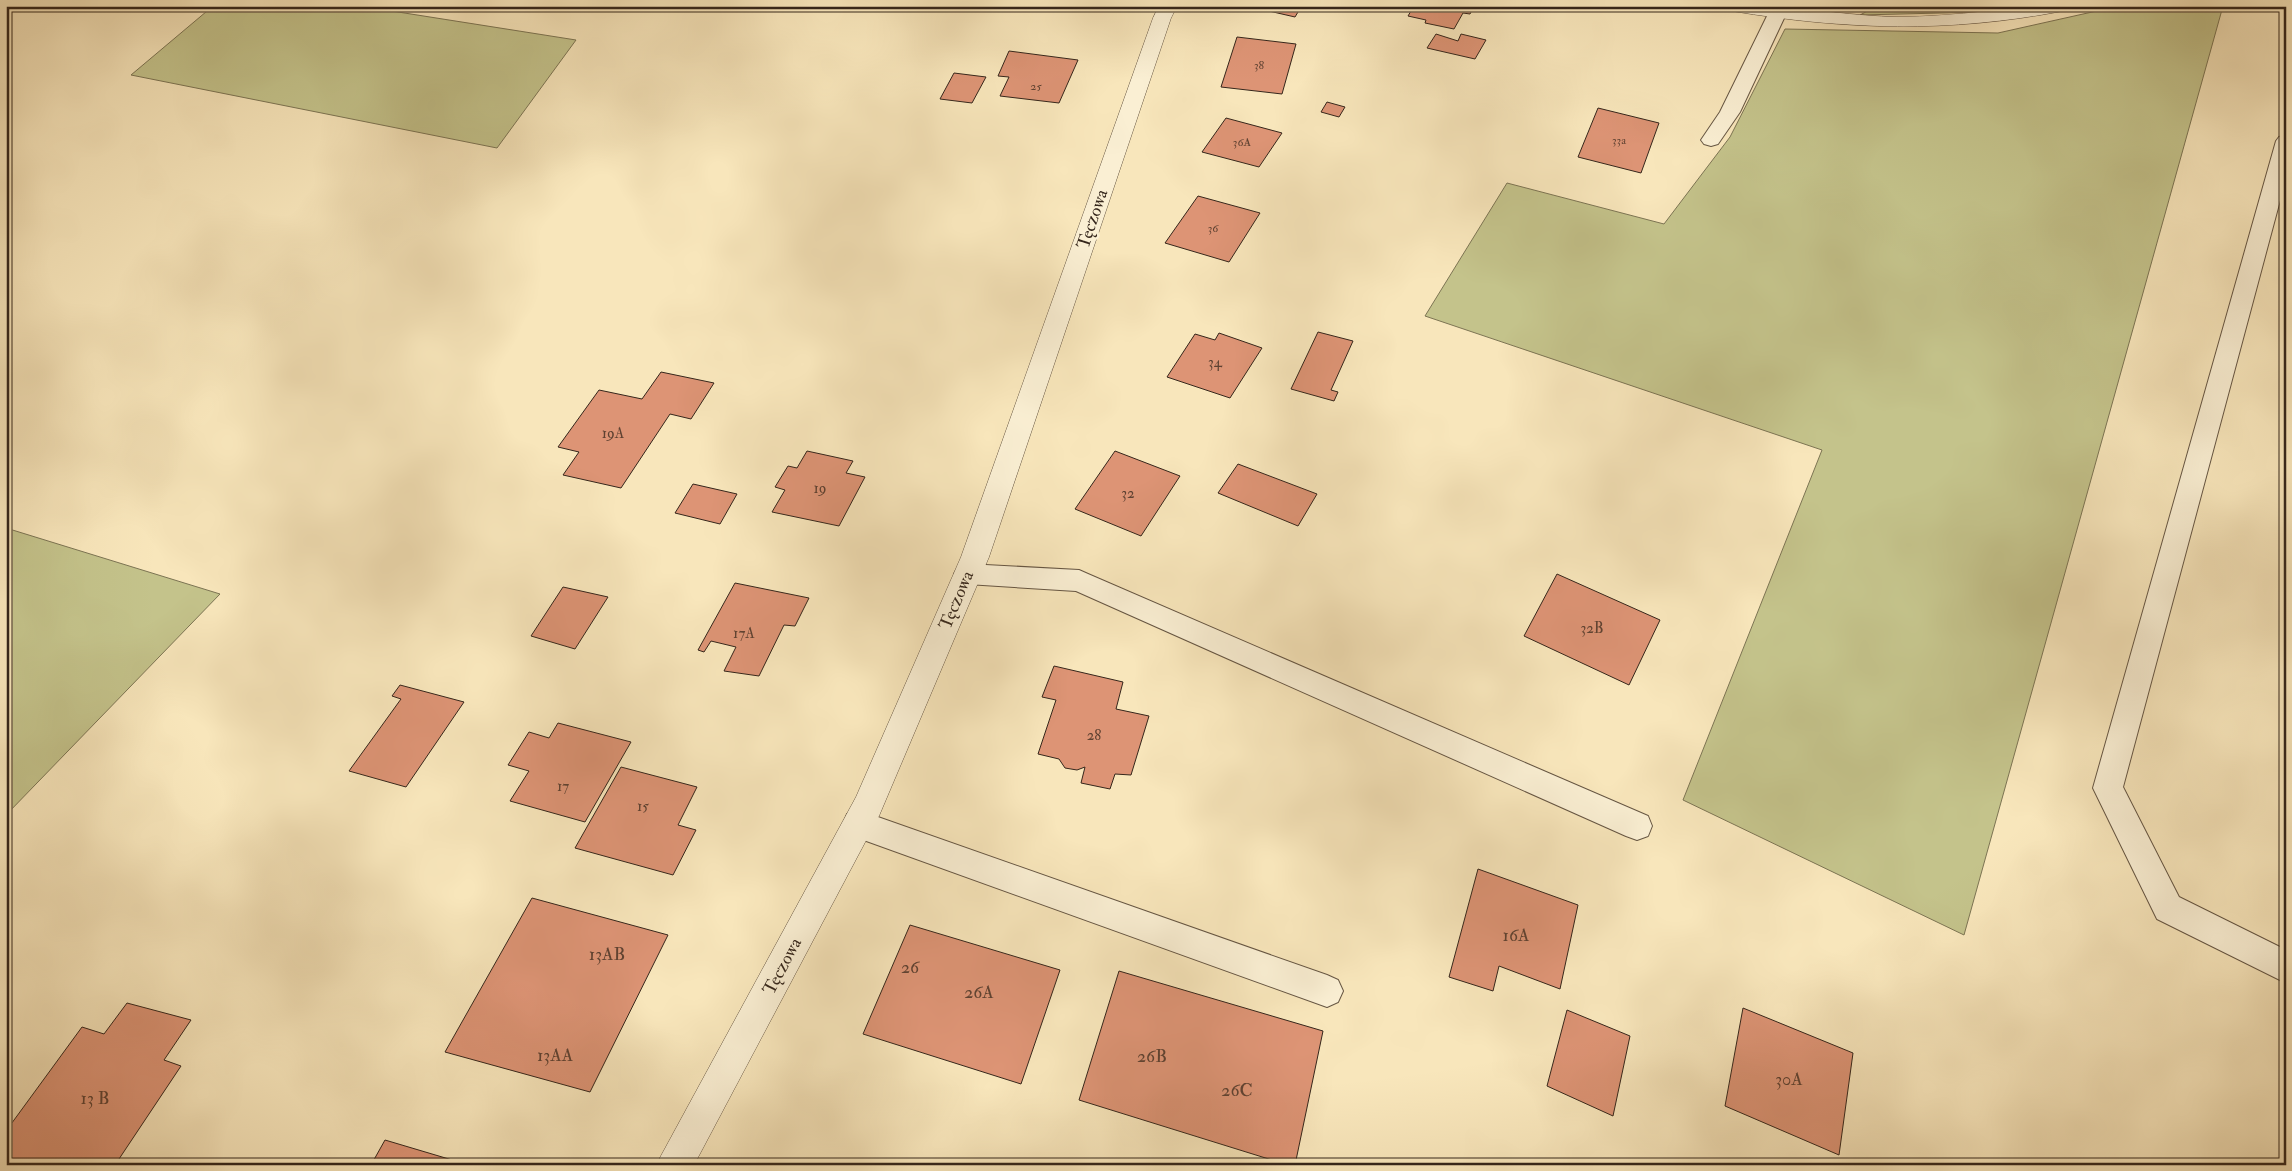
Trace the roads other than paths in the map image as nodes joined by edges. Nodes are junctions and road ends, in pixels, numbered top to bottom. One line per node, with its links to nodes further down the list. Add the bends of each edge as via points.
1 (1168, 6): 7 (street, Tęczowa)
2 (1732, 6): 4 (street)
3 (2063, 6): 4 (street, via 2021,16 1962,22 1893,23)
4 (1777, 14): 5 (lane, via 1730,112)
5 (1710, 140)
6 (2286, 141): 10 (lane, via 2108,788 2168,908)
7 (967, 574): 8 (street, Tęczowa); 9 (lane, via 1079,581)
8 (858, 824): 11 (lane); 12 (street, Tęczowa)
9 (1637, 826)
10 (2286, 967)
11 (1327, 991)
12 (674, 1165)

